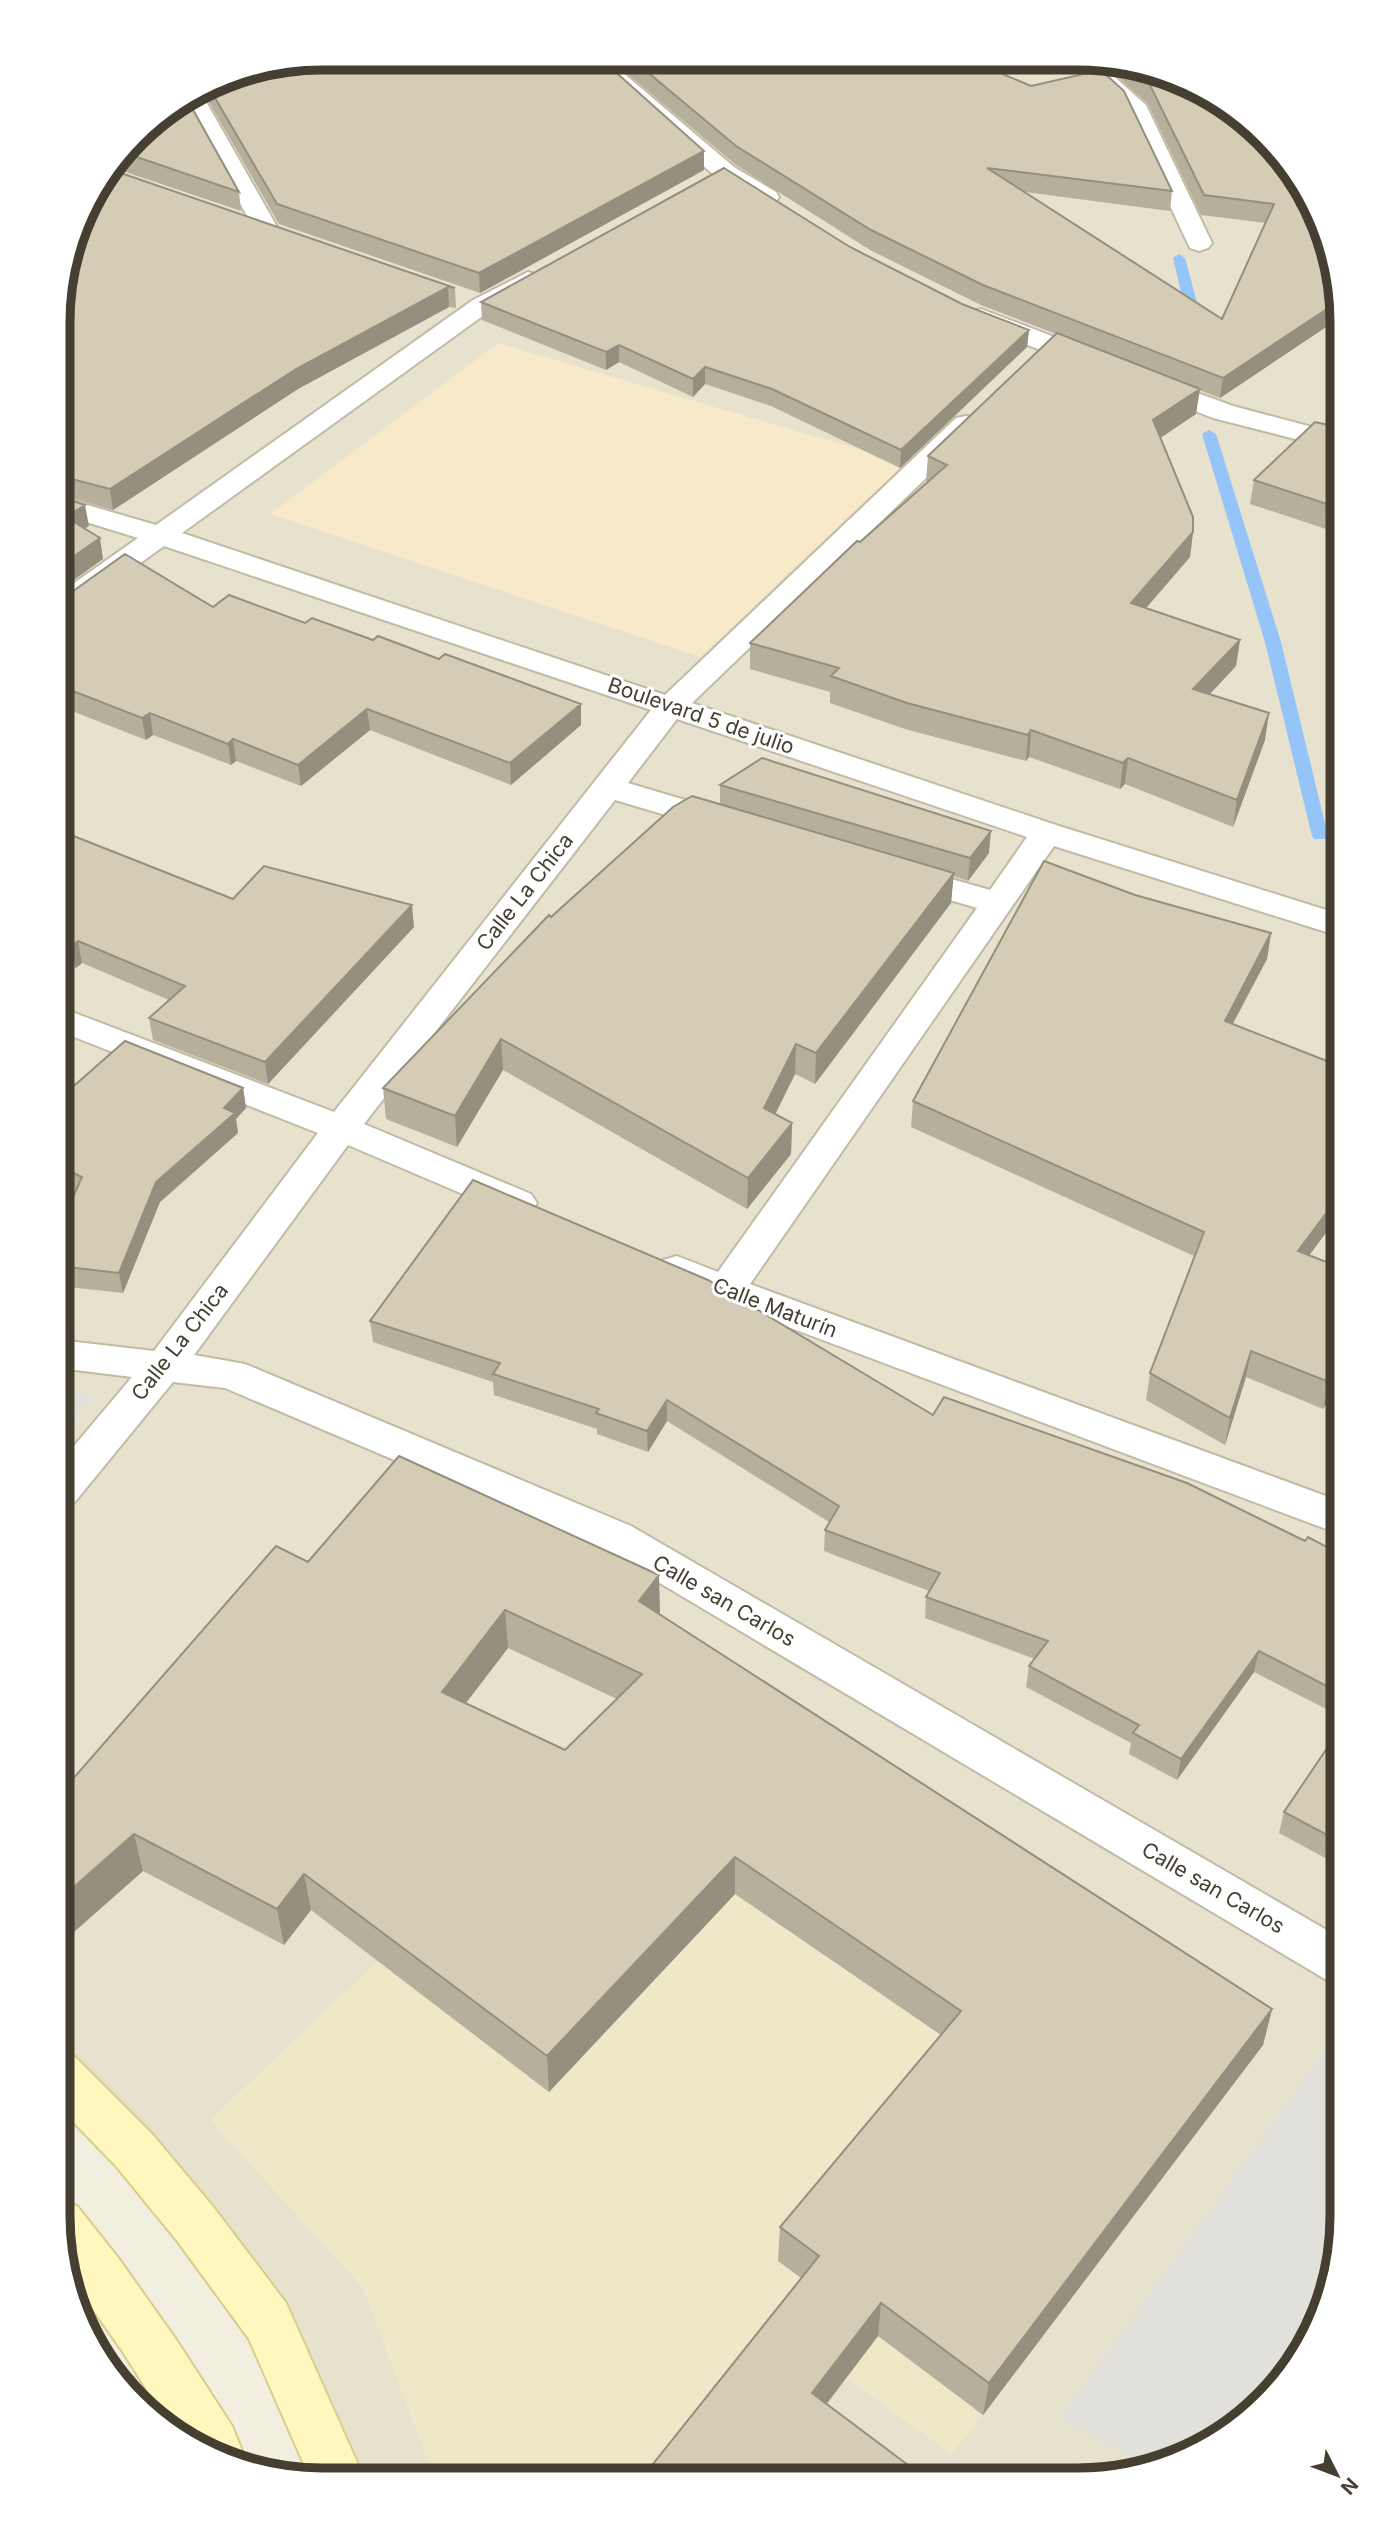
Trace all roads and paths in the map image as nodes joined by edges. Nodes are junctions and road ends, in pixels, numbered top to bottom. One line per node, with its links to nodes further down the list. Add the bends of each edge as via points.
1 (606, 70): 4 (street)
2 (1095, 71): 10 (street, via 1134,105)
3 (196, 104): 8 (street)
4 (725, 172): 5 (street); 6 (street)
5 (701, 185)
6 (793, 213)
7 (228, 218): 8 (street)
8 (268, 232): 9 (street)
9 (293, 240)
10 (1199, 243)
11 (555, 265): 16 (street, via 469,301)
12 (959, 307): 14 (street, via 1040,354 1118,371 1223,412)
13 (981, 410): 18 (street, Calle La Chica)
14 (1330, 440)
15 (70, 508): 16 (street, Boulevard 5 de julio)
16 (159, 535): 17 (street); 18 (street, Boulevard 5 de julio)
17 (70, 600)
18 (671, 706): 19 (street, Calle La Chica); 21 (street, Boulevard 5 de julio)
19 (607, 787): 20 (street); 26 (street, Calle La Chica)
20 (750, 830)
21 (1047, 832): 23 (street); 24 (street, Boulevard 5 de julio)
22 (867, 865): 23 (street)
23 (997, 904): 29 (street)
24 (1330, 922)
25 (70, 1022): 26 (street)
26 (341, 1128): 27 (street); 31 (street, Calle La Chica)
27 (546, 1214)
28 (649, 1258): 29 (street, Calle Maturín)
29 (726, 1290): 33 (street, Calle Maturín)
30 (70, 1355): 31 (street, Calle san Carlos)
31 (164, 1366): 32 (street, Calle La Chica); 34 (street, Calle san Carlos, via 231,1374 616,1537)
32 (70, 1479)
33 (1330, 1514)
34 (1330, 1957)
35 (70, 2085): 38 (street, via 134,2150 268,2321)
36 (71, 2238): 37 (street, via 158,2357)
37 (211, 2442)
38 (333, 2468)

